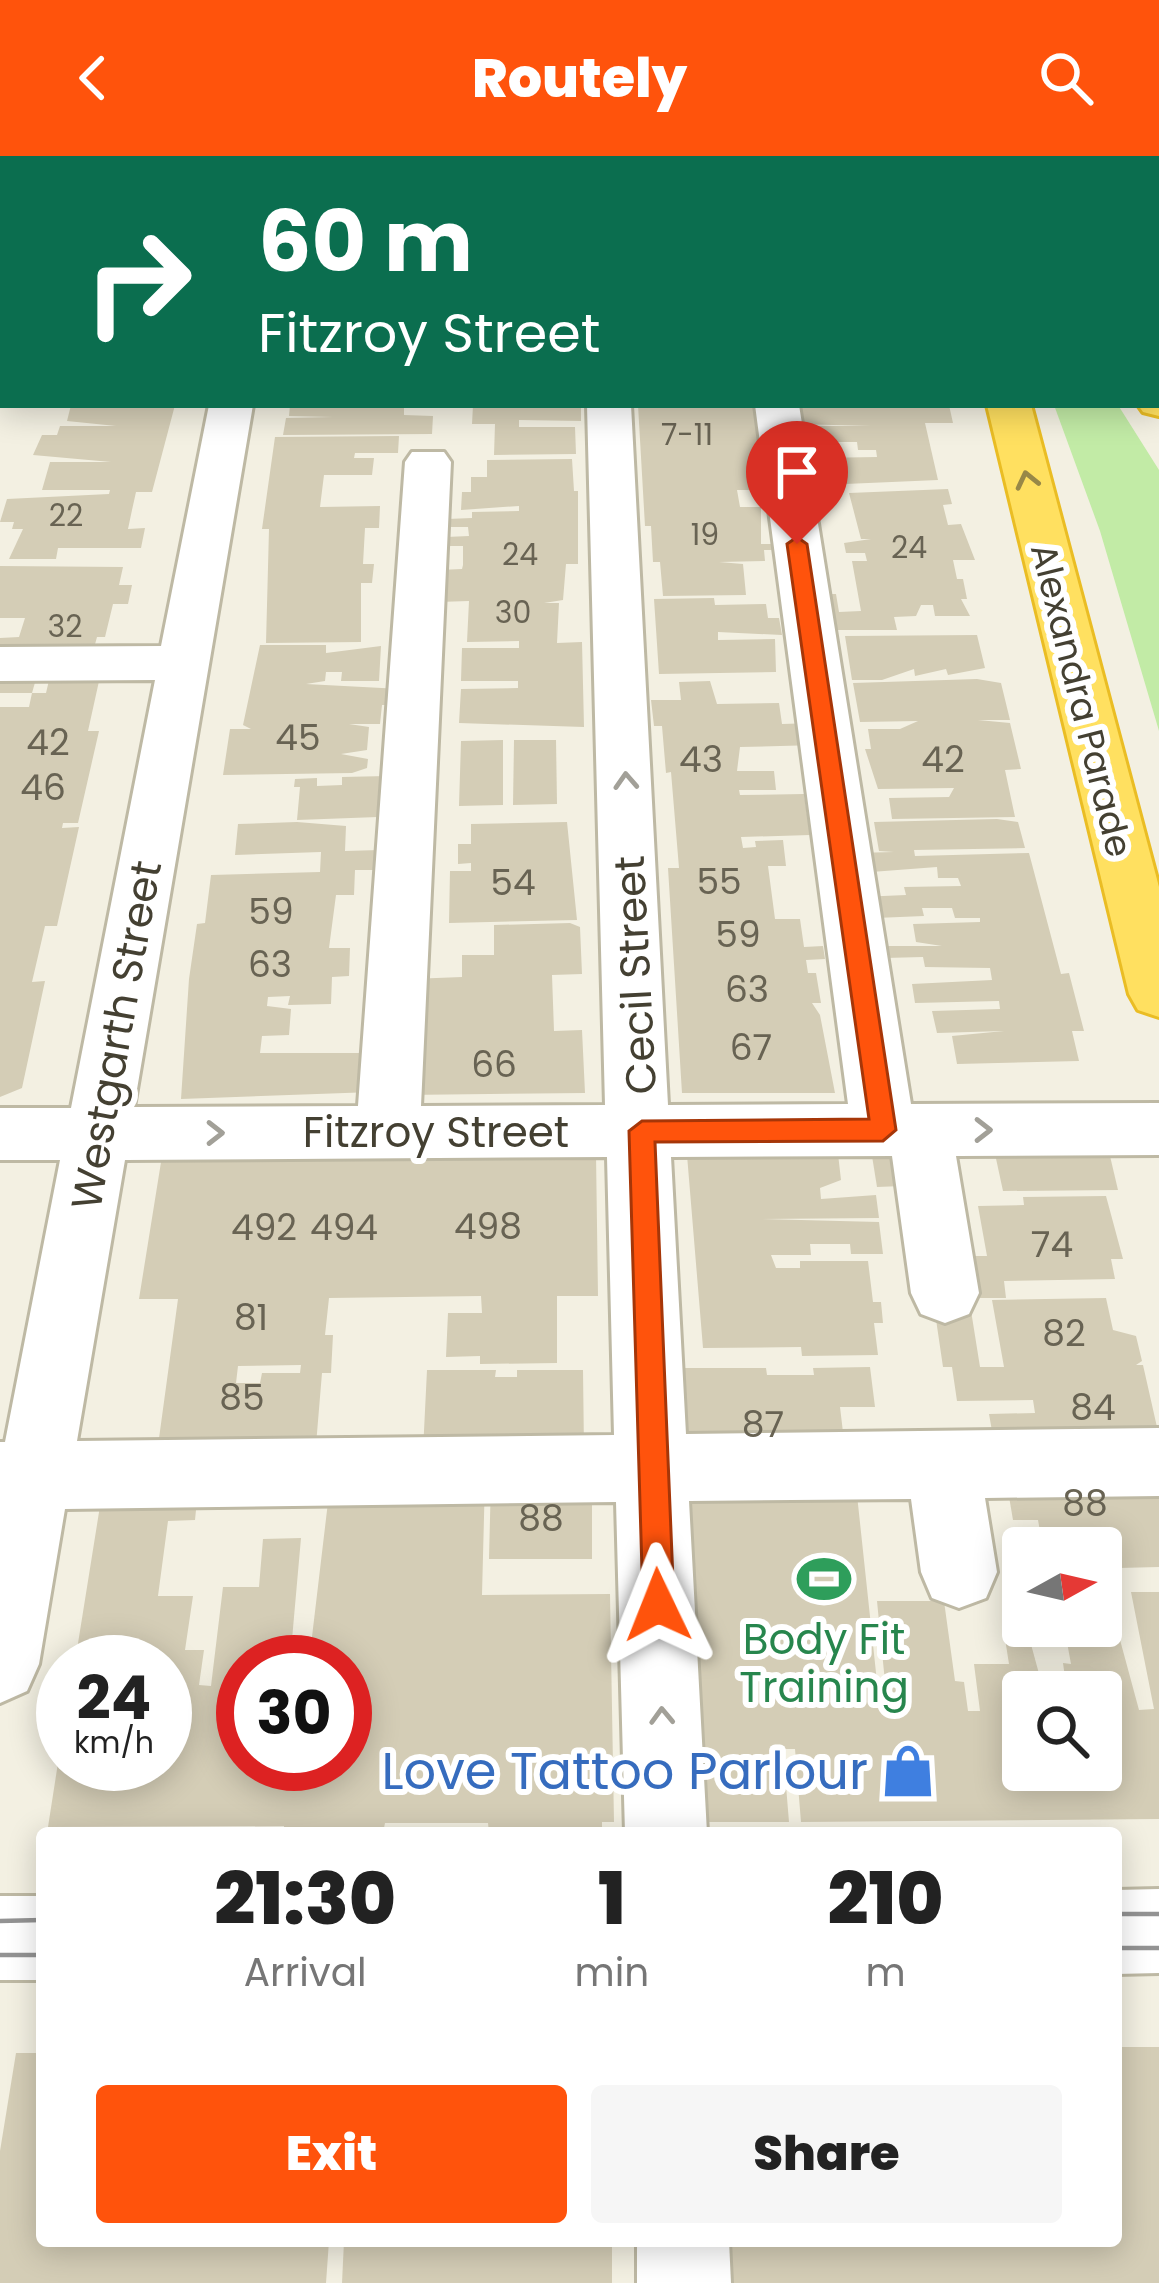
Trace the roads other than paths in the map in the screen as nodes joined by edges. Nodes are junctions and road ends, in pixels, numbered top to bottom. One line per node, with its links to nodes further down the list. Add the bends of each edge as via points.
1 (230, 408): 6 (street, Westgarth Street)
2 (609, 408): 11 (street, Cecil Street, one-way to 2)
3 (778, 408): 10 (street)
4 (1011, 408): 8 (highway, Alexandra Parade, one-way to 4)
5 (428, 462): 12 (street)
6 (184, 663): 7 (street); 13 (street, Westgarth Street)
7 (0, 664)
8 (1159, 994)
9 (1159, 1129): 10 (street, Fitzroy Street, one-way to 9)
10 (901, 1130): 11 (street, Fitzroy Street); 15 (street)
11 (642, 1131): 12 (street, Fitzroy Street); 18 (street, Cecil Street)
12 (388, 1132): 13 (street, Fitzroy Street, one-way to 12)
13 (98, 1133): 14 (street, Fitzroy Street); 19 (street, Westgarth Street)
14 (0, 1134)
15 (945, 1293)
16 (1159, 1462): 17 (street)
17 (943, 1465): 18 (street); 20 (street)
18 (654, 1468): 19 (street); 22 (street, Cecil Street, one-way to 18)
19 (18, 1476): 21 (street, Westgarth Street)
20 (959, 1572)
21 (0, 1664)
22 (666, 1827)
23 (1159, 1931): 24 (street)
24 (1122, 1932)
25 (36, 1938): 26 (street)
26 (0, 1939)
27 (682, 2247): 28 (street)
28 (684, 2283)

